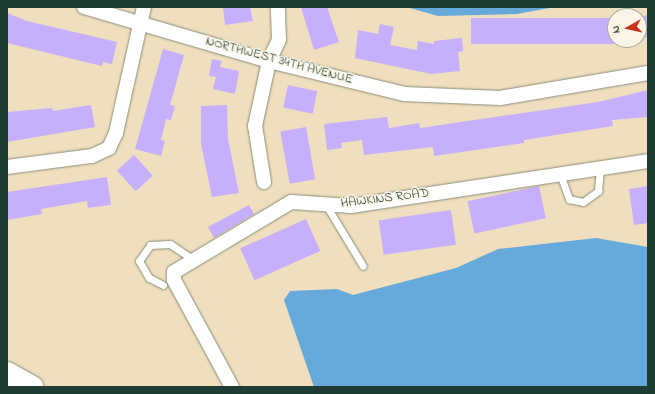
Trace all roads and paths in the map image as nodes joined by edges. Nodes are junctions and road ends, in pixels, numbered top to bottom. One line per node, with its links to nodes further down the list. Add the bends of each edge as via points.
1 (84, 7): 4 (street, NORTHWEST 34TH AVENUE)
2 (144, 7): 4 (street)
3 (278, 7): 5 (street, via 279,40)
4 (143, 23): 5 (street, NORTHWEST 34TH AVENUE); 8 (street, via 116,133 109,148 92,156)
5 (269, 61): 6 (street, NORTHWEST 34TH AVENUE, via 404,94 500,98); 11 (street, via 255,126)
6 (648, 73)
7 (648, 161): 9 (street, HAWKINS ROAD)
8 (7, 167)
9 (600, 168): 10 (street, HAWKINS ROAD); 10 (lane, via 598,191 584,202 569,199)
10 (560, 174): 12 (street, HAWKINS ROAD, via 351,206)
11 (264, 182)
12 (326, 205): 13 (street, HAWKINS ROAD, via 291,202); 14 (lane)
13 (192, 259): 15 (lane, via 170,244 150,245 139,261 149,278); 18 (street, HAWKINS ROAD, via 174,272 174,280)
14 (363, 266)
15 (163, 285)
16 (7, 373): 17 (highway)
17 (32, 387)
18 (232, 387)

